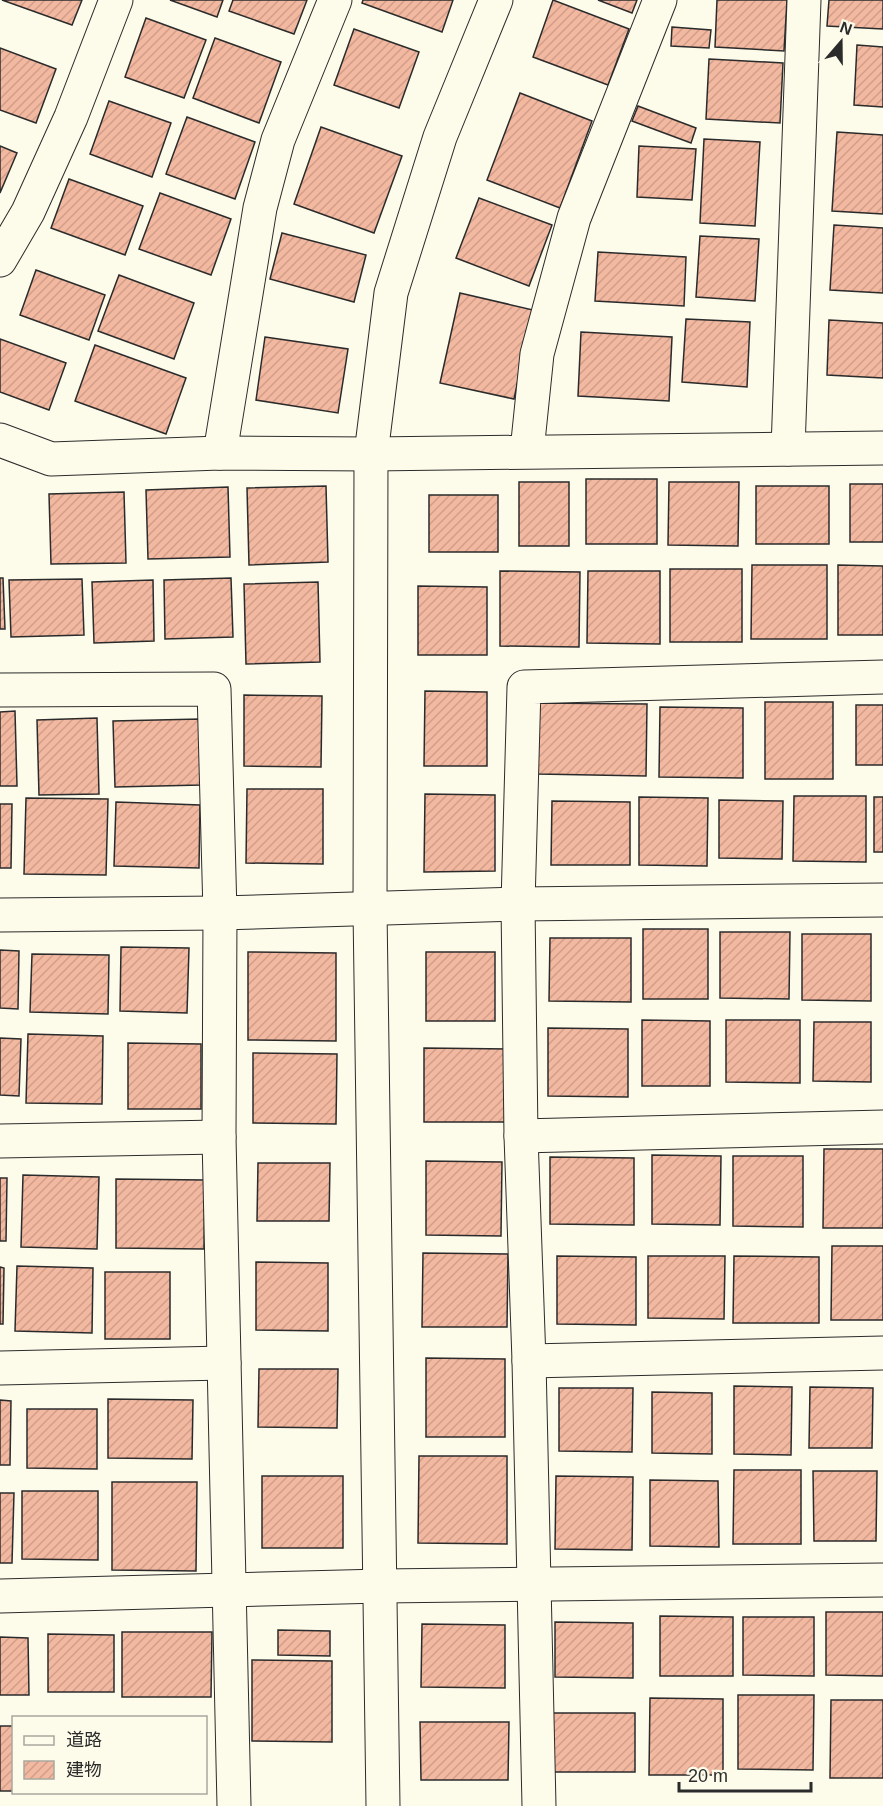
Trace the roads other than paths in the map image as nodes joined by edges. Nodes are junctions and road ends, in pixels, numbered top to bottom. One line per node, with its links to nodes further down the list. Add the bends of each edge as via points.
1 (116, 0): 6 (street, via 71,117 28,212)
2 (335, 0): 11 (street, via 278,140 260,208)
3 (496, 0): 12 (street, via 440,137 392,293)
4 (660, 0): 10 (street, via 574,218 537,354)
5 (804, 0): 9 (street)
6 (0, 260)
7 (0, 440): 11 (street, via 51,459)
8 (883, 448): 9 (street)
9 (788, 449): 10 (street)
10 (527, 451): 12 (street)
11 (220, 453): 12 (street)
12 (371, 454): 17 (street)
13 (883, 677): 16 (street, via 524,687)
14 (0, 690): 18 (street, via 214,689)
15 (883, 900): 16 (street)
16 (518, 904): 17 (street); 21 (street)
17 (370, 910): 18 (street); 30 (street)
18 (220, 913): 19 (street); 22 (street)
19 (0, 915)
20 (883, 1127): 21 (street)
21 (521, 1136): 25 (street)
22 (219, 1137): 23 (street); 26 (street)
23 (0, 1141)
24 (883, 1353): 25 (street)
25 (529, 1361): 29 (street)
26 (224, 1363): 27 (street); 31 (street)
27 (0, 1368)
28 (883, 1580): 29 (street)
29 (534, 1585): 30 (street); 35 (street)
30 (381, 1586): 31 (street); 34 (street)
31 (231, 1592): 32 (street); 33 (street)
32 (0, 1596)
33 (234, 1806)
34 (383, 1806)
35 (539, 1806)

